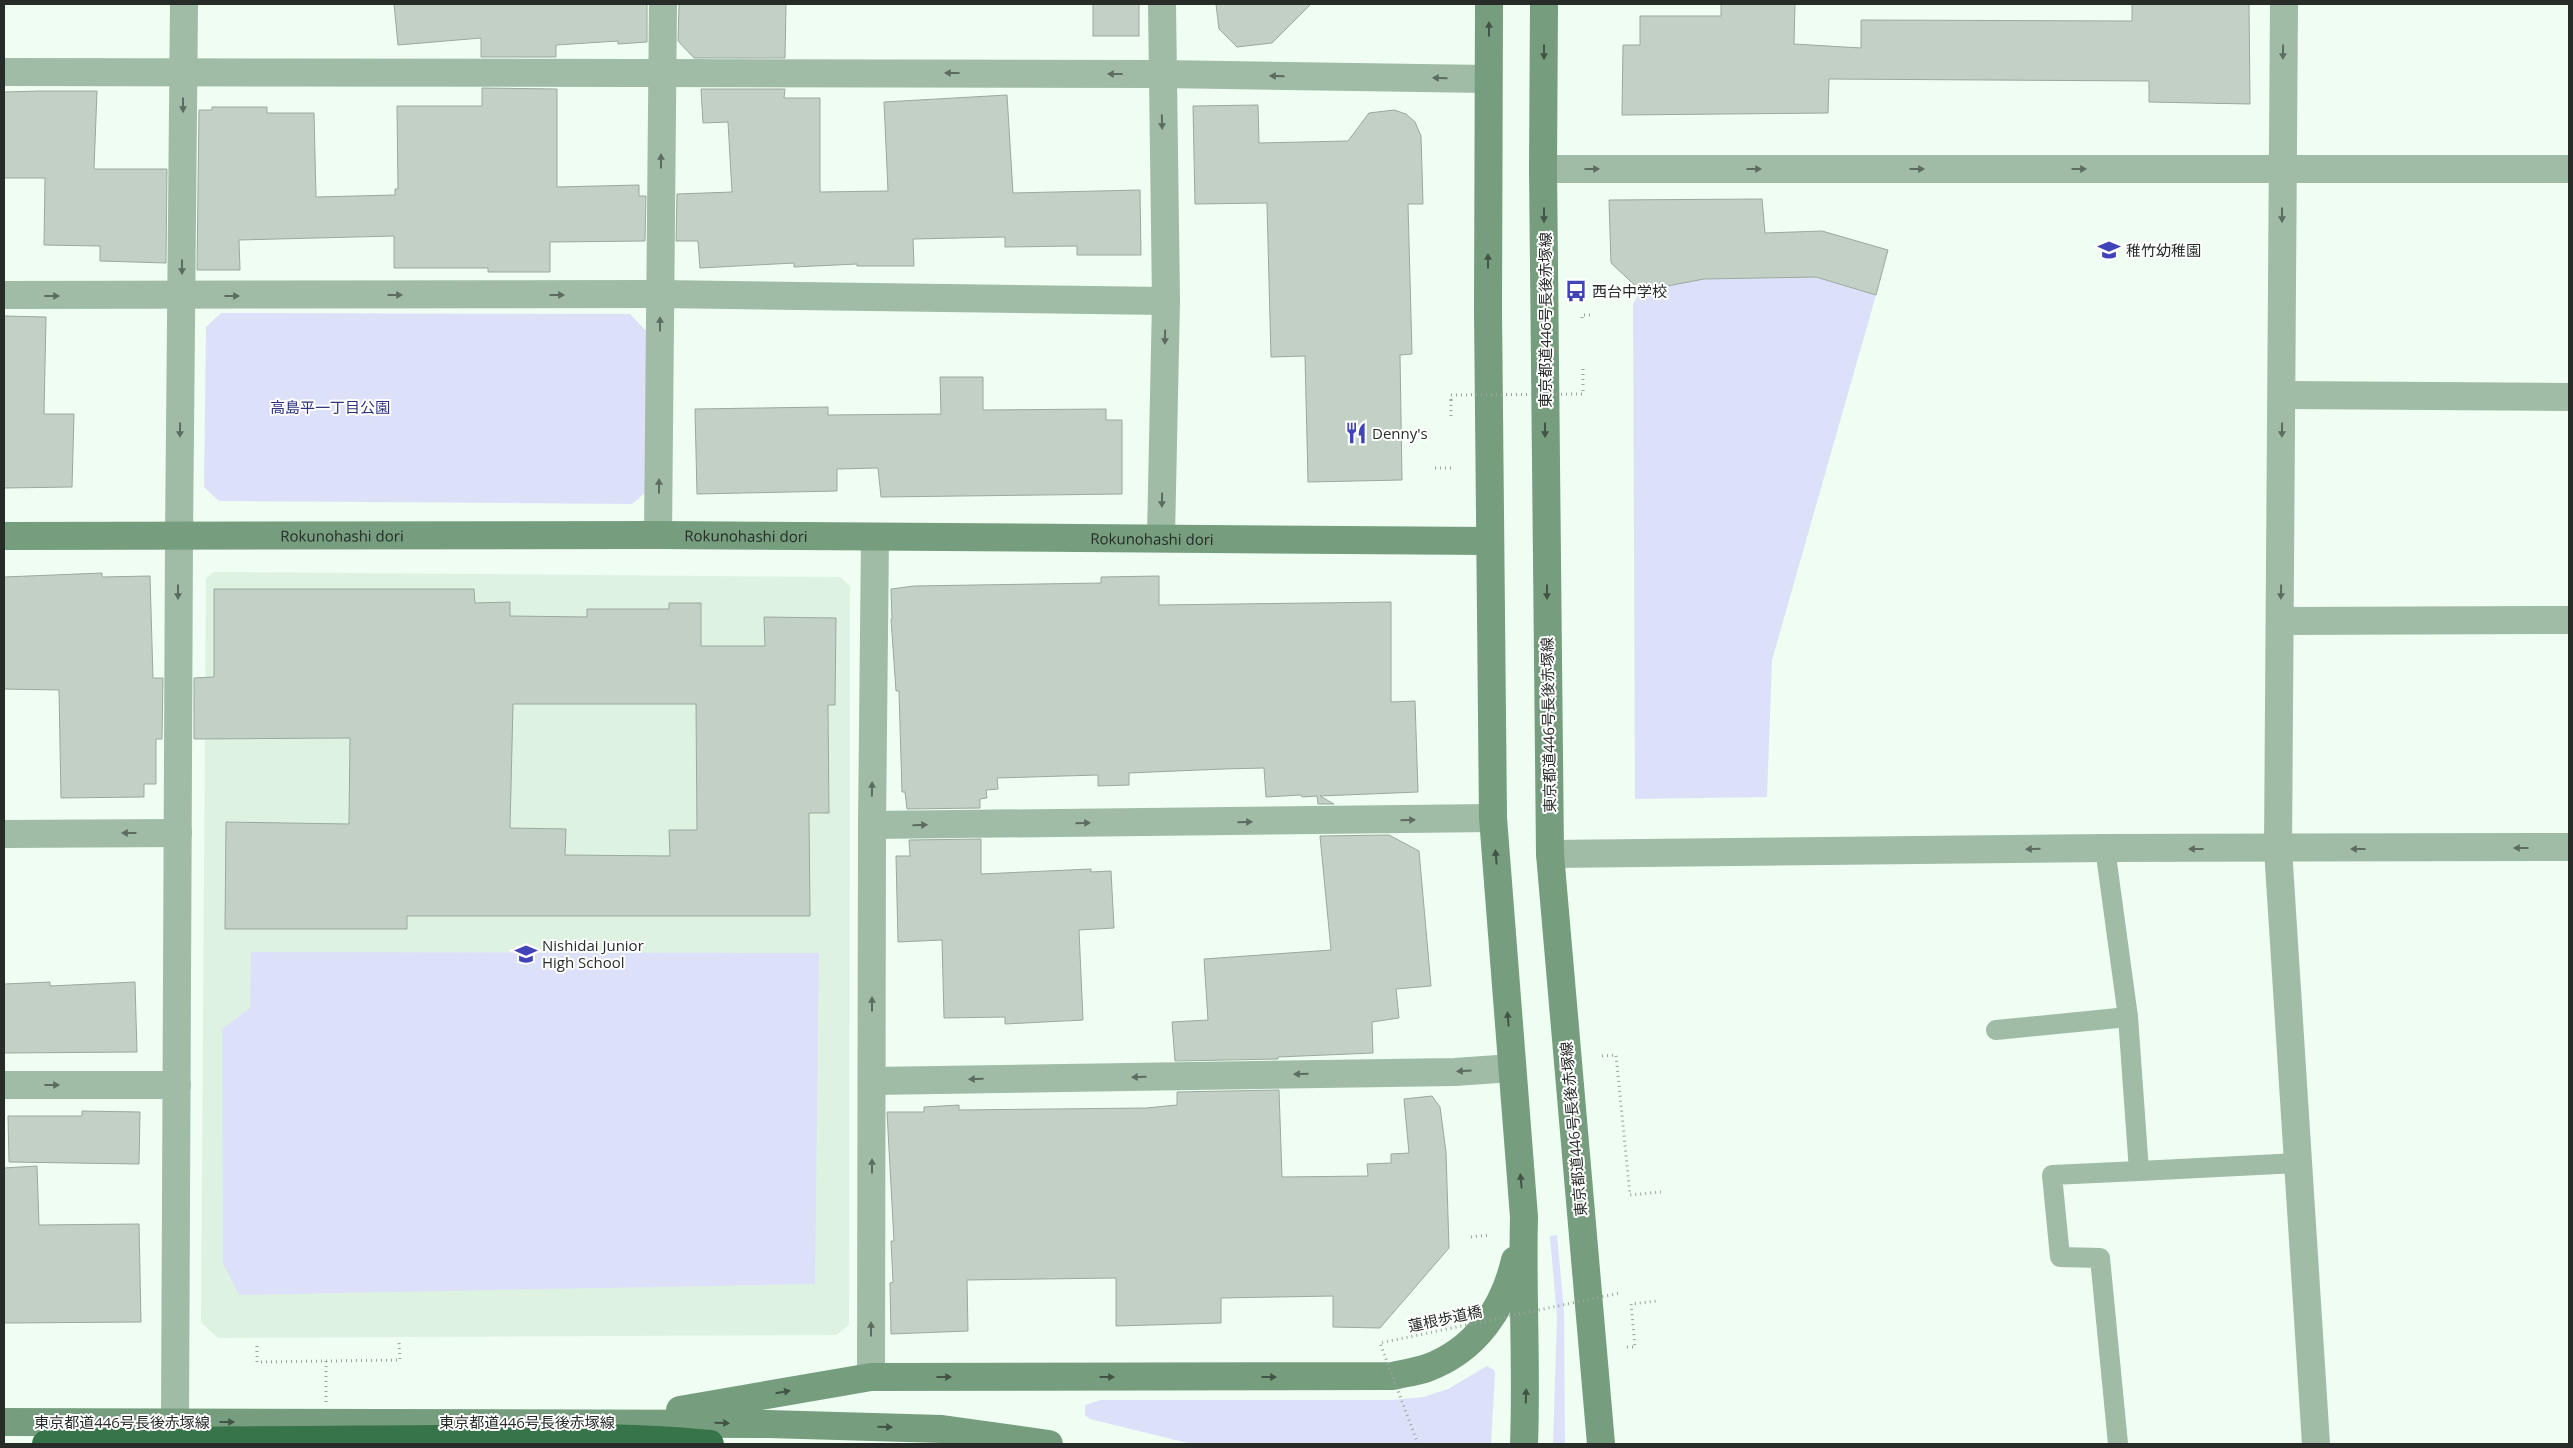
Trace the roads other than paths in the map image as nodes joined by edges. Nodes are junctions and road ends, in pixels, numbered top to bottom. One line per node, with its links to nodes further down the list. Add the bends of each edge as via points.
1 (184, 4): 9 (street)
2 (663, 4): 8 (street)
3 (1162, 4): 10 (street)
4 (1489, 4): 11 (main road, one-way to 4)
5 (1544, 4): 12 (main road, 東京都道446号長後赤塚線, one-way to 12)
6 (2284, 4): 13 (street, one-way to 13)
7 (4, 72): 9 (street)
8 (662, 72): 9 (street); 10 (street, one-way to 8); 15 (street, one-way to 8)
9 (184, 74): 17 (street, one-way to 17)
10 (1161, 74): 11 (street, one-way to 10); 18 (street, one-way to 18)
11 (1488, 79): 26 (main road, one-way to 11)
12 (1543, 168): 13 (street, one-way to 13); 36 (main road, 東京都道446号長後赤塚線, one-way to 36)
13 (2282, 169): 14 (street); 19 (street, one-way to 19)
14 (2569, 169)
15 (660, 294): 17 (street, one-way to 15); 18 (street); 21 (street, one-way to 15)
16 (4, 295): 17 (street, one-way to 17)
17 (182, 296): 23 (street, one-way to 23)
18 (1166, 301): 25 (street, one-way to 25)
19 (2282, 395): 20 (street); 28 (street, one-way to 28)
20 (2569, 397)
21 (658, 535): 23 (main road, Rokunohashi dori); 24 (main road, Rokunohashi dori)
22 (4, 536): 23 (main road, Rokunohashi dori)
23 (178, 536): 31 (street, one-way to 31)
24 (875, 537): 25 (main road, Rokunohashi dori); 30 (street, one-way to 24)
25 (1161, 538): 26 (main road, Rokunohashi dori)
26 (1489, 541): 29 (main road)
27 (2569, 620): 28 (street)
28 (2280, 621): 35 (street)
29 (1493, 818): 30 (street, one-way to 29); 39 (main road, one-way to 29)
30 (872, 825): 40 (street, one-way to 30)
31 (178, 833): 32 (street, one-way to 32); 41 (street)
32 (4, 834)
33 (2106, 848): 35 (street, one-way to 33); 36 (street, one-way to 36); 37 (lane)
34 (2569, 848): 35 (street, one-way to 35)
35 (2278, 849): 43 (street)
36 (1550, 854): 54 (main road, 東京都道446号長後赤塚線)
37 (2128, 1017): 38 (lane); 44 (lane)
38 (1996, 1030)
39 (1512, 1068): 40 (street, one-way to 40, via 1455,1072); 45 (main road, one-way to 39)
40 (872, 1081): 46 (street, one-way to 40)
41 (177, 1084): 42 (street, one-way to 41); 48 (street)
42 (4, 1086)
43 (2298, 1164): 44 (lane); 56 (street)
44 (2139, 1171): 55 (lane, via 2052,1175 2060,1257 2100,1258)
45 (1524, 1217): 46 (main road, one-way to 45, via 1360,1377 1393,1376 1427,1368 1478,1336 1494,1315 1506,1292); 53 (main road, one-way to 45, via 1527,1372)
46 (870, 1377): 49 (main road, one-way to 46)
47 (4, 1422): 48 (main road, 東京都道446号長後赤塚線)
48 (175, 1422): 49 (main road, 東京都道446号長後赤塚線, one-way to 49)
49 (614, 1422): 52 (main road, 東京都道446号長後赤塚線, one-way to 52, via 942,1429)
50 (46, 1444): 51 (highway, bridge, via 470,1439 615,1439)
51 (710, 1444)
52 (1049, 1444)
53 (1524, 1444)
54 (1601, 1444)
55 (2118, 1444)
56 (2316, 1444)

